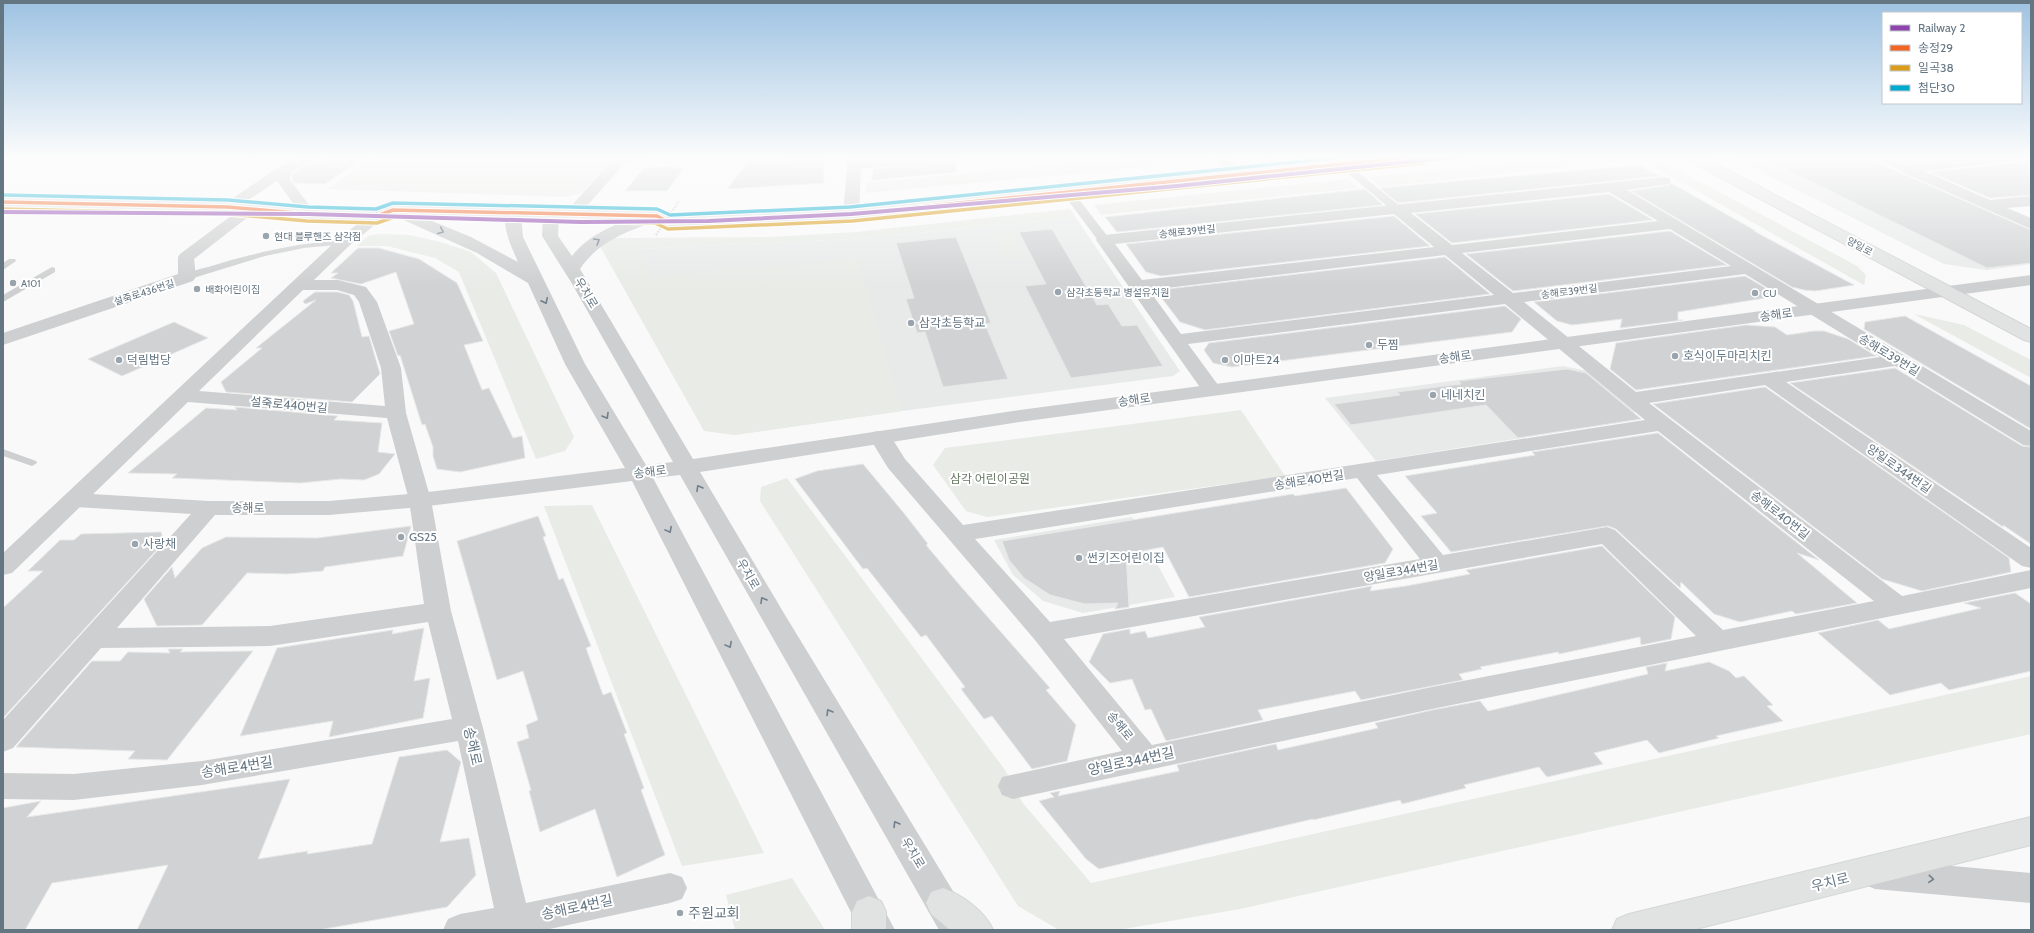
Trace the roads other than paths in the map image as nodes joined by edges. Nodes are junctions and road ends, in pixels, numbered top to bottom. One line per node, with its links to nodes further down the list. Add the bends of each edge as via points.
1 (238, 200): 14 (street)
2 (297, 200): 19 (street)
3 (578, 200): 22 (street)
4 (852, 200): 21 (street)
5 (987, 200): 21 (main road)
6 (1073, 200): 26 (street)
7 (1385, 200): 17 (street)
8 (1489, 200): 17 (street, 송해로39번길)
9 (1633, 200): 24 (street, 송해로39번길)
10 (1774, 200): 39 (main road, 양일로)
11 (1974, 200): 15 (street)
12 (2031, 201): 15 (street)
13 (3, 202): 14 (main road)
14 (228, 206): 16 (main road)
15 (1988, 206): 25 (street)
16 (252, 207): 19 (main road); 34 (street, 설죽로436번길, via 186,257)
17 (1397, 209): 26 (street, 송해로39번길); 28 (street)
18 (385, 213): 19 (main road); 20 (main road); 27 (street); 36 (street, one-way to 36, via 485,250 512,263)
19 (308, 214)
20 (513, 214): 22 (main road); 36 (street, via 515,237)
21 (851, 214): 23 (main road, via 668,222)
22 (561, 215): 23 (main road); 31 (street, 우치로, via 550,236)
23 (657, 216): 31 (street, one-way to 23, via 579,255 594,242)
24 (1673, 224): 28 (street); 32 (street, 송해로39번길)
25 (2031, 224)
26 (1104, 240): 38 (street)
27 (344, 242): 34 (lane, via 290,247); 37 (street)
28 (1449, 249): 38 (street); 41 (street)
29 (12, 262): 30 (lane)
30 (3, 267)
31 (571, 269): 58 (street, 우치로)
32 (1748, 269): 41 (street, 송해로39번길); 42 (street, 송해로39번길)
33 (52, 270): 40 (lane)
34 (187, 277): 44 (street, 설죽로436번길)
35 (2031, 280): 39 (street, 송해로)
36 (535, 281): 60 (street, one-way to 60, via 575,364)
37 (299, 285): 50 (street); 52 (street, via 338,285 360,292 364,296 391,368)
38 (1137, 286): 45 (street)
39 (1947, 292): 42 (street, 송해로); 43 (main road, 양일로)
40 (3, 299)
41 (1508, 299): 45 (street, 송해로39번길); 46 (street)
42 (1814, 310): 46 (street, 송해로); 47 (street, 송해로39번길)
43 (2031, 336)
44 (3, 339)
45 (1177, 340): 49 (street)
46 (1564, 343): 49 (street, 송해로); 51 (street, 송해로40번길)
47 (1896, 360): 48 (street); 55 (street, 송해로39번길)
48 (1767, 378): 51 (street); 65 (street, 양일로344번길)
49 (1211, 389): 54 (street, 송해로)
50 (182, 396): 52 (street, 설죽로440번길); 61 (street)
51 (1632, 400): 53 (street, 송해로40번길)
52 (396, 413): 62 (street)
53 (1662, 424): 59 (street, 송해로40번길); 69 (street, 송해로40번길)
54 (880, 437): 58 (street, 송해로); 64 (street, 송해로, via 896,463)
55 (2031, 440)
56 (3, 452): 57 (lane)
57 (32, 463)
58 (687, 467): 60 (street, 송해로); 83 (street, 우치로, one-way to 58)
59 (1363, 472): 64 (street, 송해로40번길); 66 (street)
60 (639, 473): 62 (street, 송해로); 85 (street, one-way to 85)
61 (75, 500): 63 (street, 송해로); 67 (street)
62 (420, 500): 63 (street, 송해로, via 329,508); 70 (street, 송해로)
63 (209, 508): 72 (street)
64 (956, 534): 71 (street, 송해로)
65 (2031, 560)
66 (1437, 564): 71 (street, 양일로344번길); 73 (street, 양일로344번길, via 1607,535)
67 (3, 567)
68 (2031, 580): 69 (street, 양일로344번길)
69 (1898, 606): 73 (street, 양일로344번길)
70 (438, 611): 72 (street, via 270,636); 74 (street, 송해로)
71 (1044, 633): 76 (street, 송해로)
72 (94, 638): 75 (street)
73 (1718, 641): 76 (street, 양일로344번길)
74 (469, 728): 77 (street, 송해로4번길, via 202,773 74,787); 84 (street, 송해로)
75 (3, 740)
76 (1145, 758): 78 (street, 양일로344번길)
77 (3, 786)
78 (1013, 786)
79 (2031, 831): 80 (main road, 우치로)
80 (1864, 873): 82 (street, one-way to 82); 88 (main road, 우치로)
81 (670, 888): 84 (street, 송해로4번길)
82 (2031, 888)
83 (950, 916): 87 (main road)
84 (514, 921): 86 (street, 송해로4번길)
85 (872, 924)
86 (460, 930)
87 (976, 930)
88 (1628, 930)

